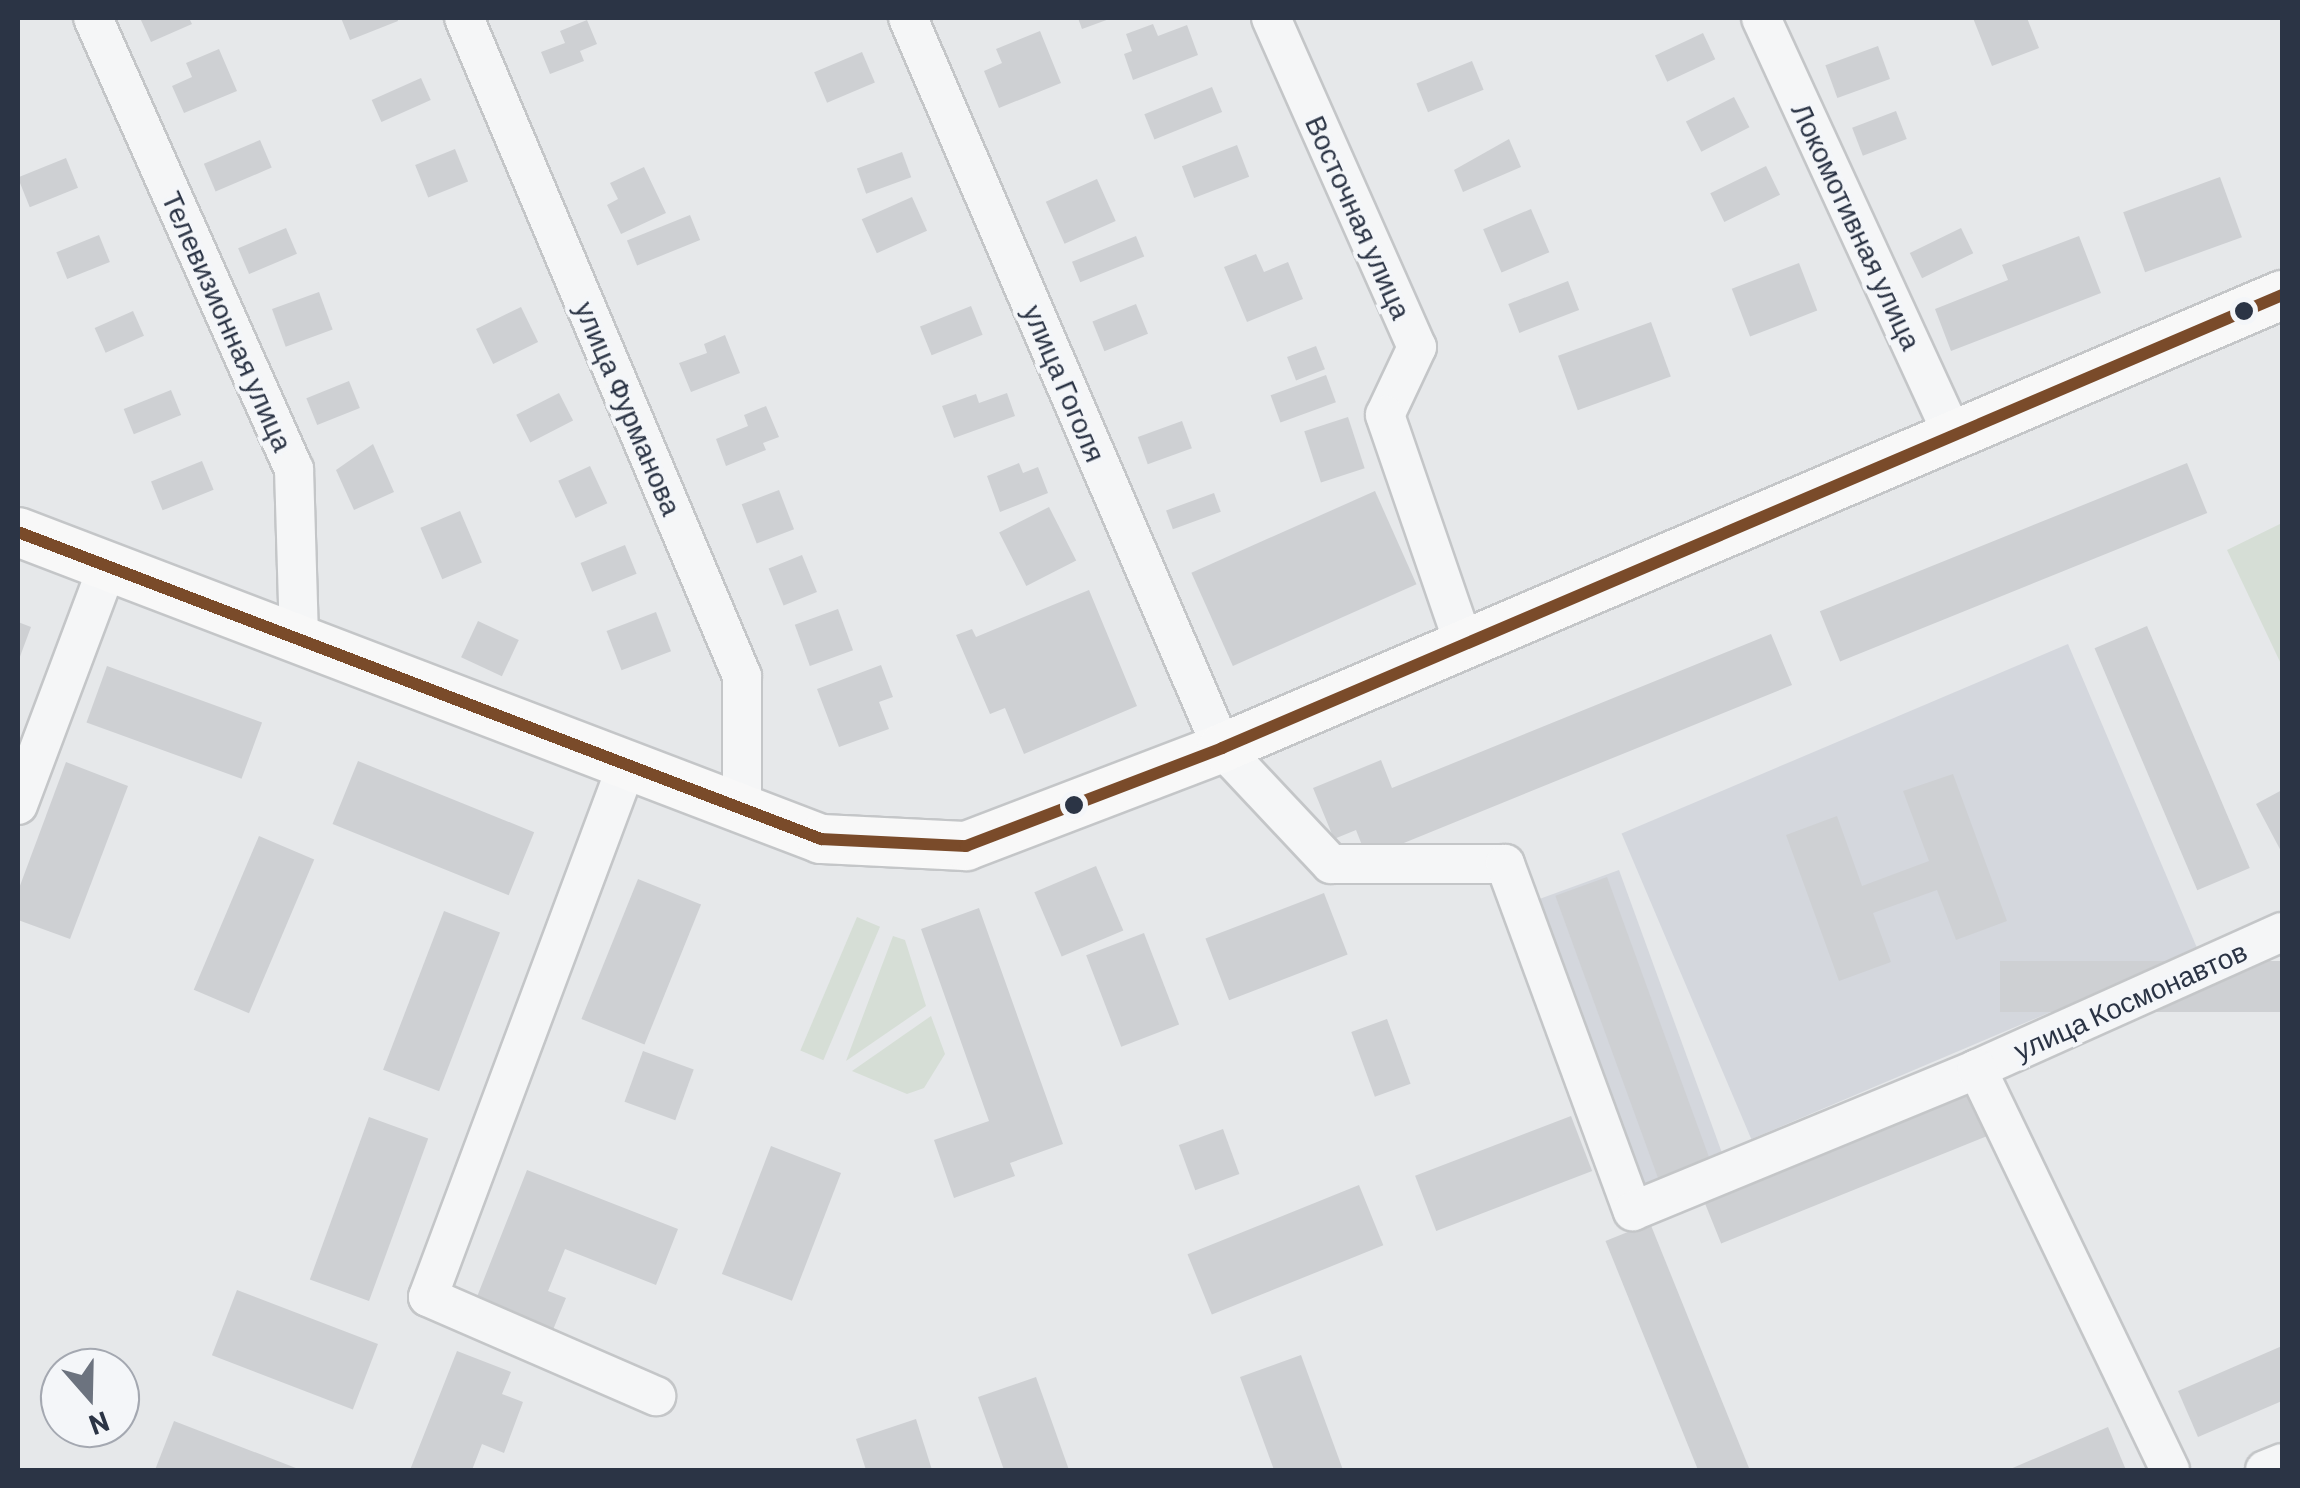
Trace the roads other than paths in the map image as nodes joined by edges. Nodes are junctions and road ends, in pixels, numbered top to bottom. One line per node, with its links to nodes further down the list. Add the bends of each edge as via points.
1 (93, 18): 10 (street, Телевизионная улица, via 294,469)
2 (464, 18): 15 (street, улица Фурманова, via 742,676)
3 (908, 18): 12 (street, улица Гоголя)
4 (1272, 18): 11 (street, Восточная улица, via 1417,347 1385,415)
5 (1762, 18): 7 (street, Локомотивная улица)
6 (2282, 295): 7 (main road)
7 (1953, 435): 11 (main road)
8 (18, 532): 9 (main road)
9 (108, 566): 10 (main road); 14 (street)
10 (298, 639): 13 (main road)
11 (1462, 642): 12 (main road)
12 (1222, 748): 15 (main road, via 966,846 821,839); 17 (street, улица Космонавтов, via 1332,864 1505,864 1633,1210)
13 (628, 764): 15 (main road); 18 (street, via 428,1298)
14 (18, 805)
15 (742, 809)
16 (2282, 932): 17 (street, улица Космонавтов)
17 (1977, 1068): 20 (street)
18 (656, 1396)
19 (2282, 1463): 21 (street)
20 (2170, 1470)
21 (2266, 1470)

